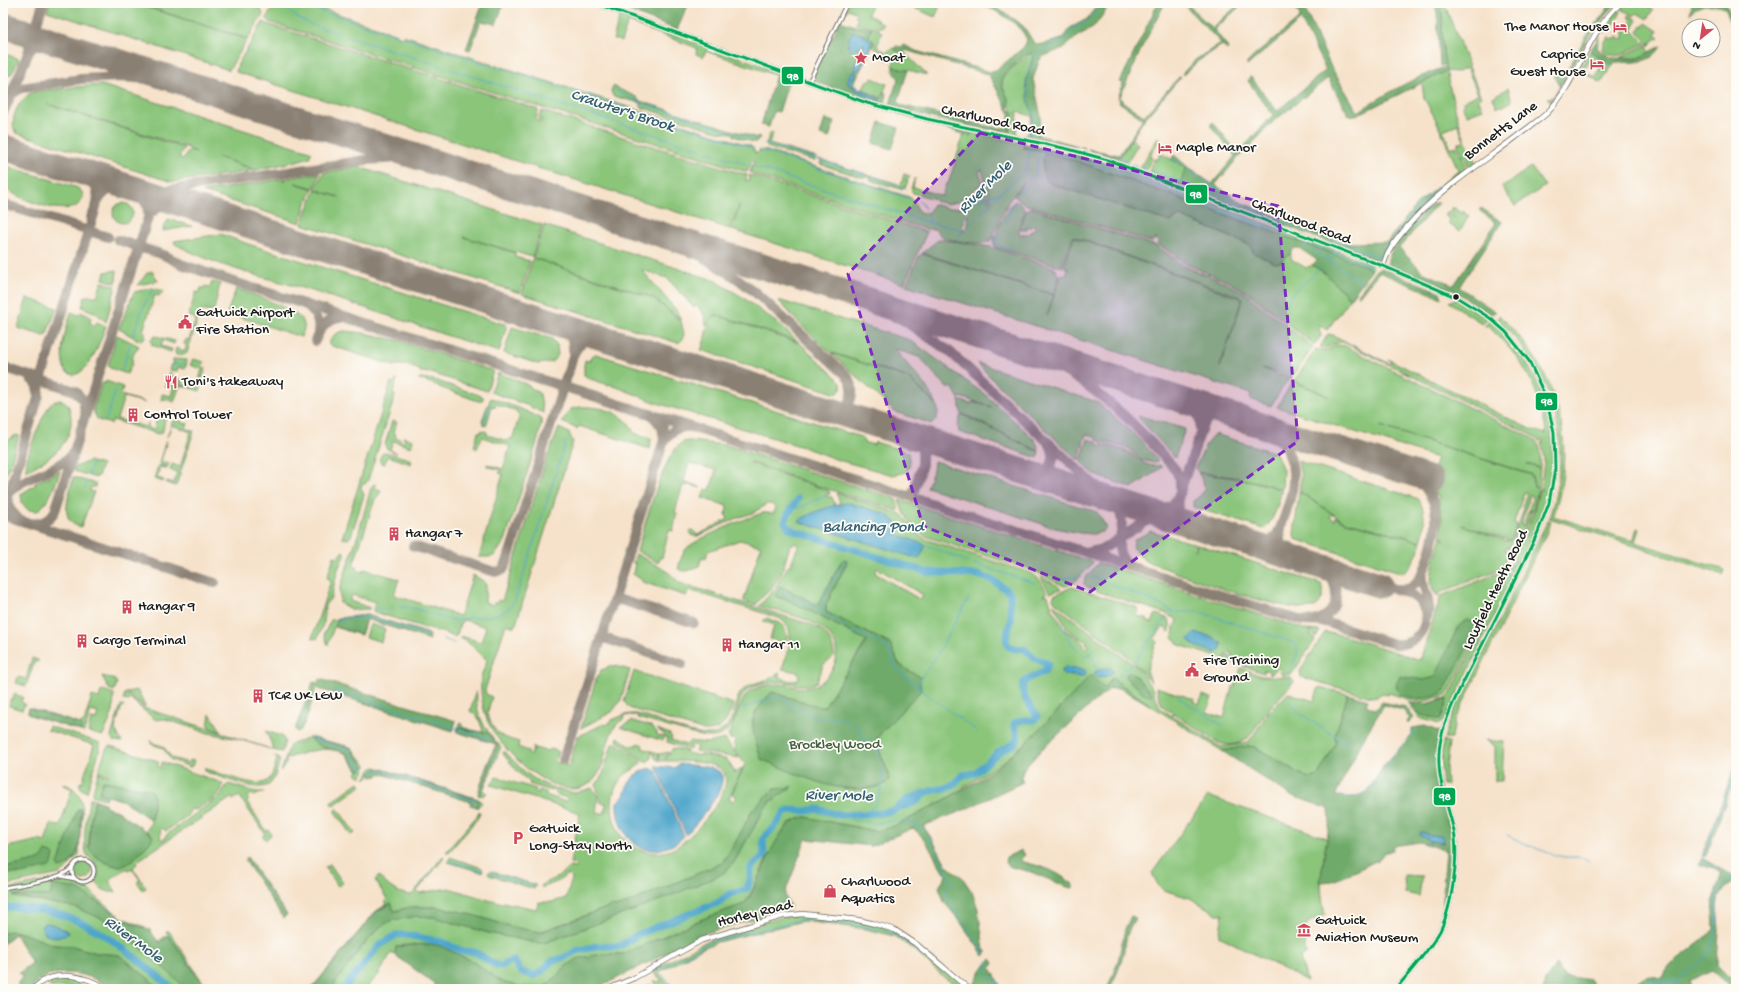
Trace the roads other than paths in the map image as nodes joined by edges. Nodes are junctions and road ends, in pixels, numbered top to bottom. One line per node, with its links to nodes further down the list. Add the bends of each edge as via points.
1 (595, 3): 4 (street, Charlwood Road)
2 (847, 3): 4 (street)
3 (1621, 3): 5 (street, Bonnetts Lane, via 1599,28 1558,100 1547,113 1454,182 1422,210 1391,246)
4 (809, 82): 5 (street, Charlwood Road, via 887,109 1090,154)
5 (1383, 266): 14 (street, Lowfield Heath Road, via 1458,298 1490,318 1506,332 1529,361 1542,387 1552,419 1555,451 1552,491 1544,517 1444,727 1439,776 1456,842 1451,892 1439,932)
6 (74, 865): 7 (street, via 70,871); 8 (street, via 73,874); 8 (street, via 84,860 94,867 91,879 86,882)
7 (59, 876): 8 (street); 9 (street)
8 (79, 881)
9 (3, 888)
10 (33, 989): 11 (street, via 50,978 69,976 88,980)
11 (108, 989)
12 (608, 989): 13 (street, Horley Road, via 634,978 702,940 770,919 803,914 858,920 895,930 916,944)
13 (969, 989)
14 (1396, 989)

